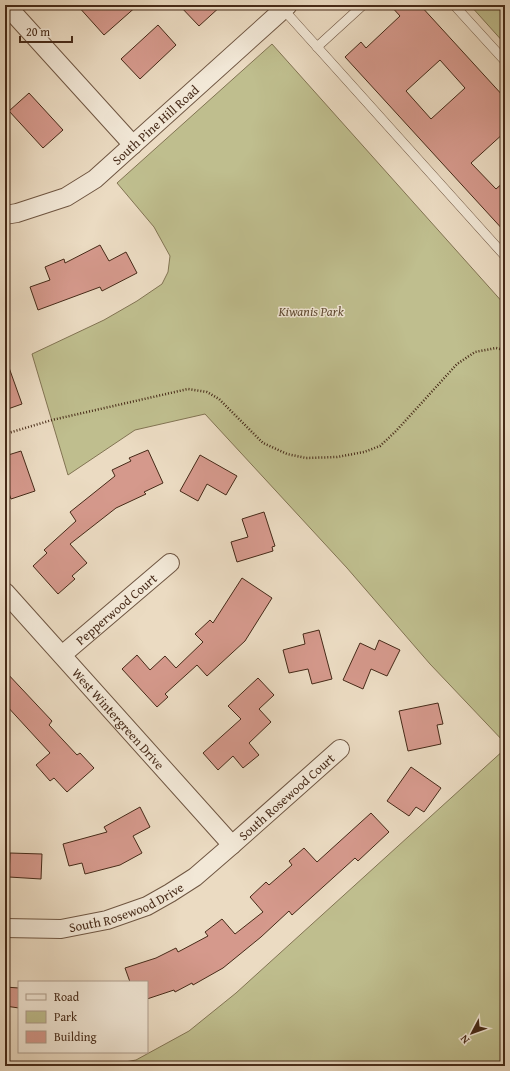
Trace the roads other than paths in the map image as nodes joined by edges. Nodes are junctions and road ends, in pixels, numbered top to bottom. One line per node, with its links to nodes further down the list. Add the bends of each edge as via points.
1 (6, 5): 7 (street)
2 (363, 5): 5 (lane)
3 (454, 5): 6 (lane)
4 (285, 7): 5 (lane); 7 (street, South Pine Hill Road)
5 (317, 47): 9 (lane)
6 (505, 61)
7 (133, 145): 8 (street, South Pine Hill Road, via 95,179 66,197)
8 (5, 215)
9 (505, 256)
10 (170, 563): 12 (street, Pepperwood Court)
11 (5, 592): 12 (street, West Wintergreen Drive)
12 (62, 655): 14 (street, West Wintergreen Drive)
13 (340, 749): 14 (street, South Rosewood Court)
14 (232, 845): 15 (street, South Rosewood Drive, via 195,877 147,906 114,918 61,929)
15 (5, 928)

